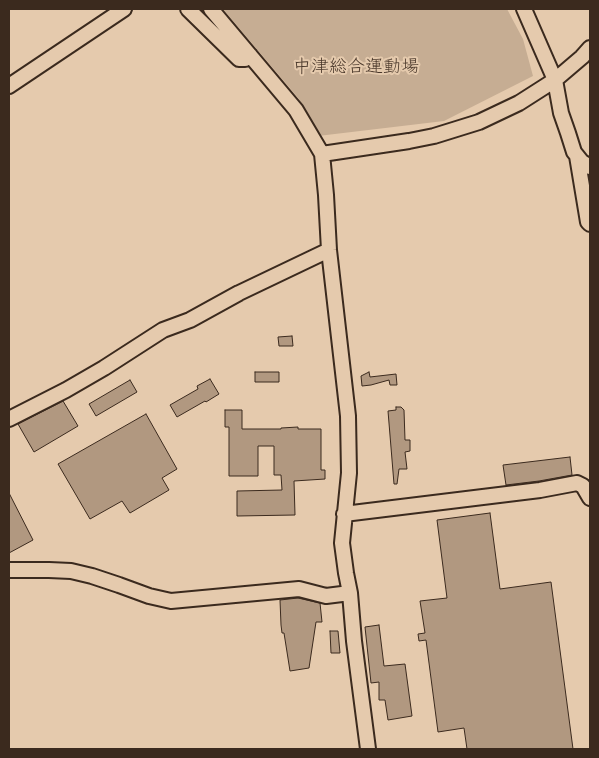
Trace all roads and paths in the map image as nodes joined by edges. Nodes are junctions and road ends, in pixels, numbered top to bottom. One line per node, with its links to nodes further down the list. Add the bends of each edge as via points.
1 (124, 9): 8 (street)
2 (188, 9): 6 (street, via 239,59)
3 (211, 9): 6 (street)
4 (524, 9): 7 (street)
5 (590, 48): 7 (street)
6 (250, 55): 9 (street, via 296,110)
7 (555, 80): 9 (street, via 479,122 434,136); 10 (street, via 561,113)
8 (9, 86)
9 (322, 154): 13 (street)
10 (577, 156): 11 (street); 12 (street)
11 (590, 167)
12 (590, 224)
13 (329, 250): 14 (street, via 190,320 163,330 104,368); 16 (street, via 348,416 349,473)
14 (9, 419)
15 (590, 498): 16 (street, via 583,486 577,483)
16 (344, 514): 18 (street, via 342,543)
17 (9, 570): 18 (street, via 72,571 171,601 299,589 326,596)
18 (350, 593): 19 (street)
19 (368, 749)

